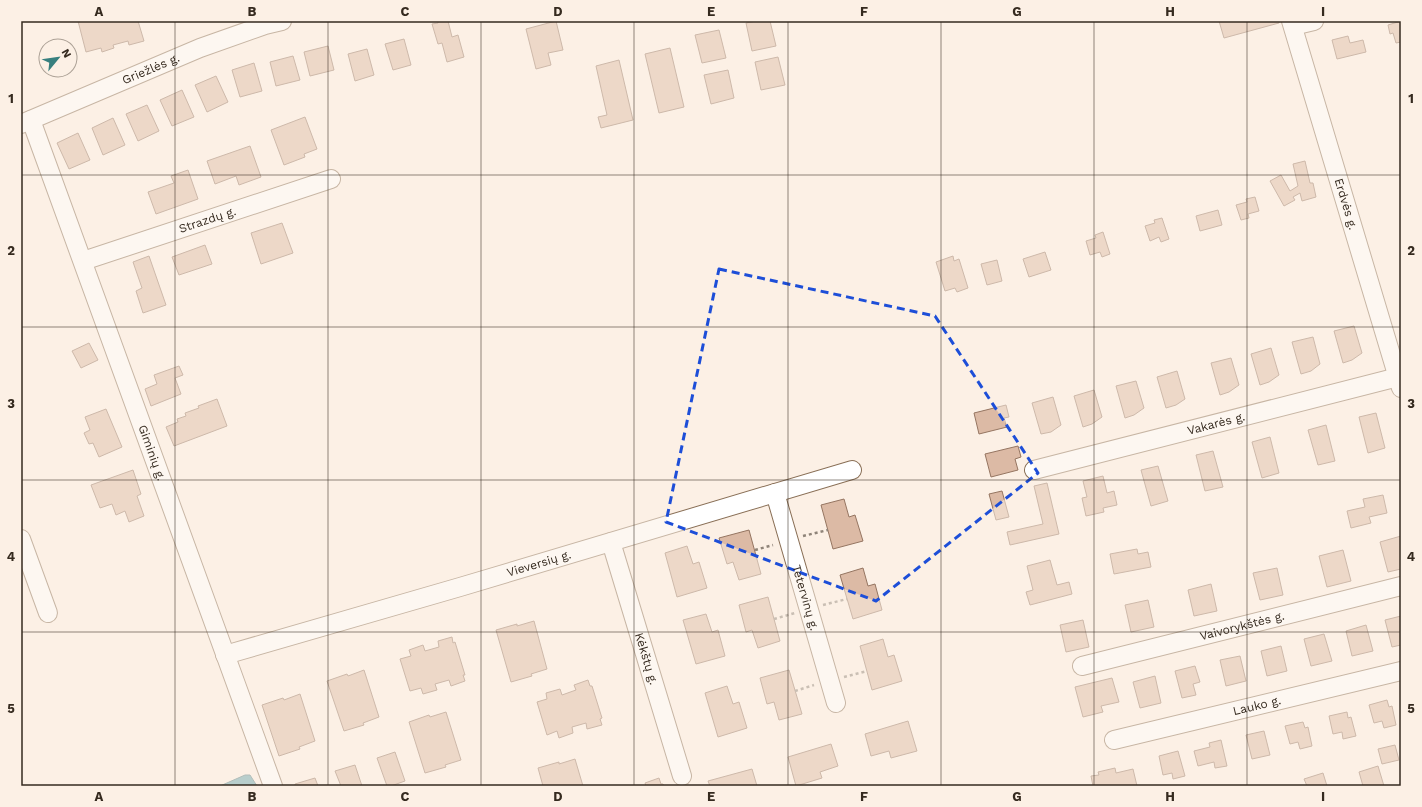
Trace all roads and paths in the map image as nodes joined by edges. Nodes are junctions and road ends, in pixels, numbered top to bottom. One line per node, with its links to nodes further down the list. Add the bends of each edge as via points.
1 (282, 21): 4 (street, Griežlės g., via 200,48)
2 (1314, 21): 3 (street)
3 (1292, 24): 7 (street, Erdvės g.)
4 (26, 122): 6 (street, Giminių g.)
5 (331, 179): 6 (street, Strazdų g.)
6 (83, 261): 15 (street, Giminių g.)
7 (1399, 383): 9 (street, Vakarės g.)
8 (852, 470): 10 (street, Vieversių g.)
9 (1034, 470)
10 (775, 493): 12 (street, Vieversių g.); 18 (street, Tetervinų g.)
11 (21, 539): 14 (street)
12 (611, 542): 15 (street, Vieversių g.); 20 (street, Kėkštų g.)
13 (1401, 586): 16 (street, Vaivorykštės g.)
14 (48, 613)
15 (225, 655): 21 (street, Giminių g.)
16 (1082, 666)
17 (1401, 671): 19 (street, Lauko g.)
18 (836, 703)
19 (1114, 740)
20 (682, 776)
21 (273, 786)

